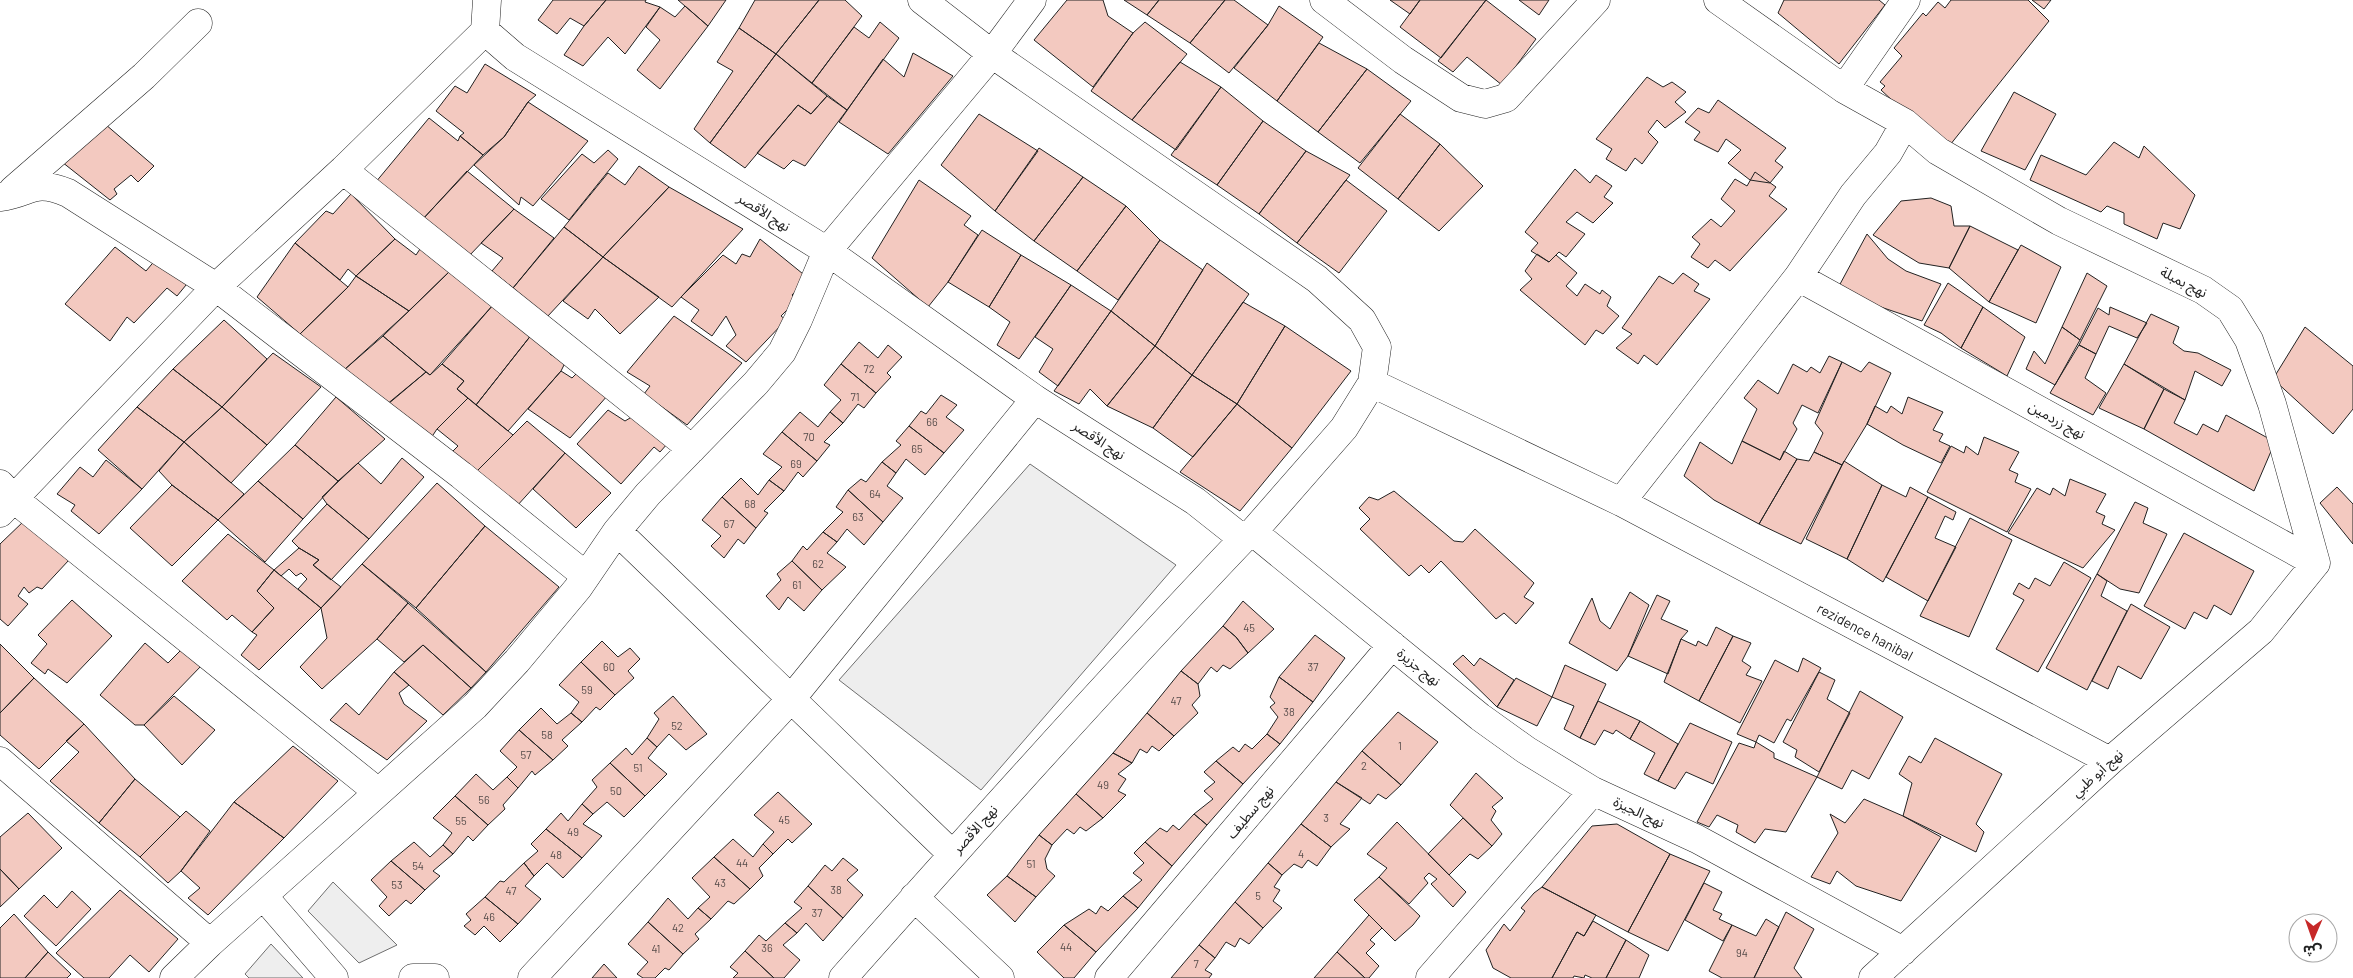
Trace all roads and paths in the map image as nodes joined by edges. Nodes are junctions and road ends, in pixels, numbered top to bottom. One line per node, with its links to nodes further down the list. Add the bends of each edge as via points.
1 (487, 0): 9 (street)
2 (922, 0): 10 (street)
3 (1032, 0): 10 (street)
4 (1324, 0): 5 (street, via 1403,60 1461,98 1485,104 1506,98)
5 (1596, 0)
6 (1718, 0): 11 (street, نهج بمبلة)
7 (1906, 0): 11 (street)
8 (198, 23): 14 (street, via 144,76)
9 (485, 30): 13 (street); 15 (street, نهج الأقصر, via 515,57)
10 (992, 54): 15 (street); 18 (street, via 1317,279 1362,320 1376,347)
11 (1844, 89): 12 (street, نهج بمبلة)
12 (1905, 123): 16 (street, via 1888,153 1853,196); 25 (street, نهج بمبلة, via 1938,152 2059,222 2203,290 2230,309 2249,340 2272,404)
13 (343, 170): 17 (street); 20 (street)
14 (3, 196): 17 (street, via 36,185 54,187)
15 (828, 251): 19 (street, نهج الأقصر); 20 (street, via 782,352)
16 (1798, 278): 22 (street); 25 (street, نهج زردمين)
17 (216, 287): 21 (street); 26 (street, via 461,475)
18 (1372, 384): 22 (street, rezidence hanibal); 24 (street, via 1344,428)
19 (1036, 399): 24 (street, نهج الأقصر); 28 (street)
20 (692, 449): 23 (street)
21 (5, 499): 31 (street)
22 (1621, 502): 30 (street, rezidence hanibal)
23 (617, 531): 26 (street); 28 (street)
24 (1248, 535): 27 (street, نهج جزيرة); 33 (street, نهج الأقصر)
25 (2316, 563): 30 (street, نهج أبو ظبي, via 2261,631)
26 (586, 576): 31 (street, via 517,661 475,706)
27 (1392, 645): 32 (street, نهج جزيرة, via 1480,717); 46 (street, نهج سطيف)
28 (791, 699): 33 (street); 43 (street)
29 (0, 761): 36 (street)
30 (2110, 761): 37 (street, نهج أبو ظبي)
31 (378, 792): 34 (street)
32 (1593, 792): 37 (street, نهج الجيزة, via 1696,839); 38 (street)
33 (952, 854): 35 (street, نهج الأقصر)
34 (264, 897): 36 (street); 40 (street)
35 (914, 897): 44 (street, نهج الأقصر); 45 (street)
36 (210, 943): 39 (street)
37 (1903, 951): 47 (street, نهج أبو ظبي)
38 (1438, 976)
39 (174, 978)
40 (334, 978)
41 (413, 978): 42 (street)
42 (435, 978)
43 (532, 978)
44 (842, 978)
45 (1000, 978)
46 (1108, 978)
47 (1873, 978)

